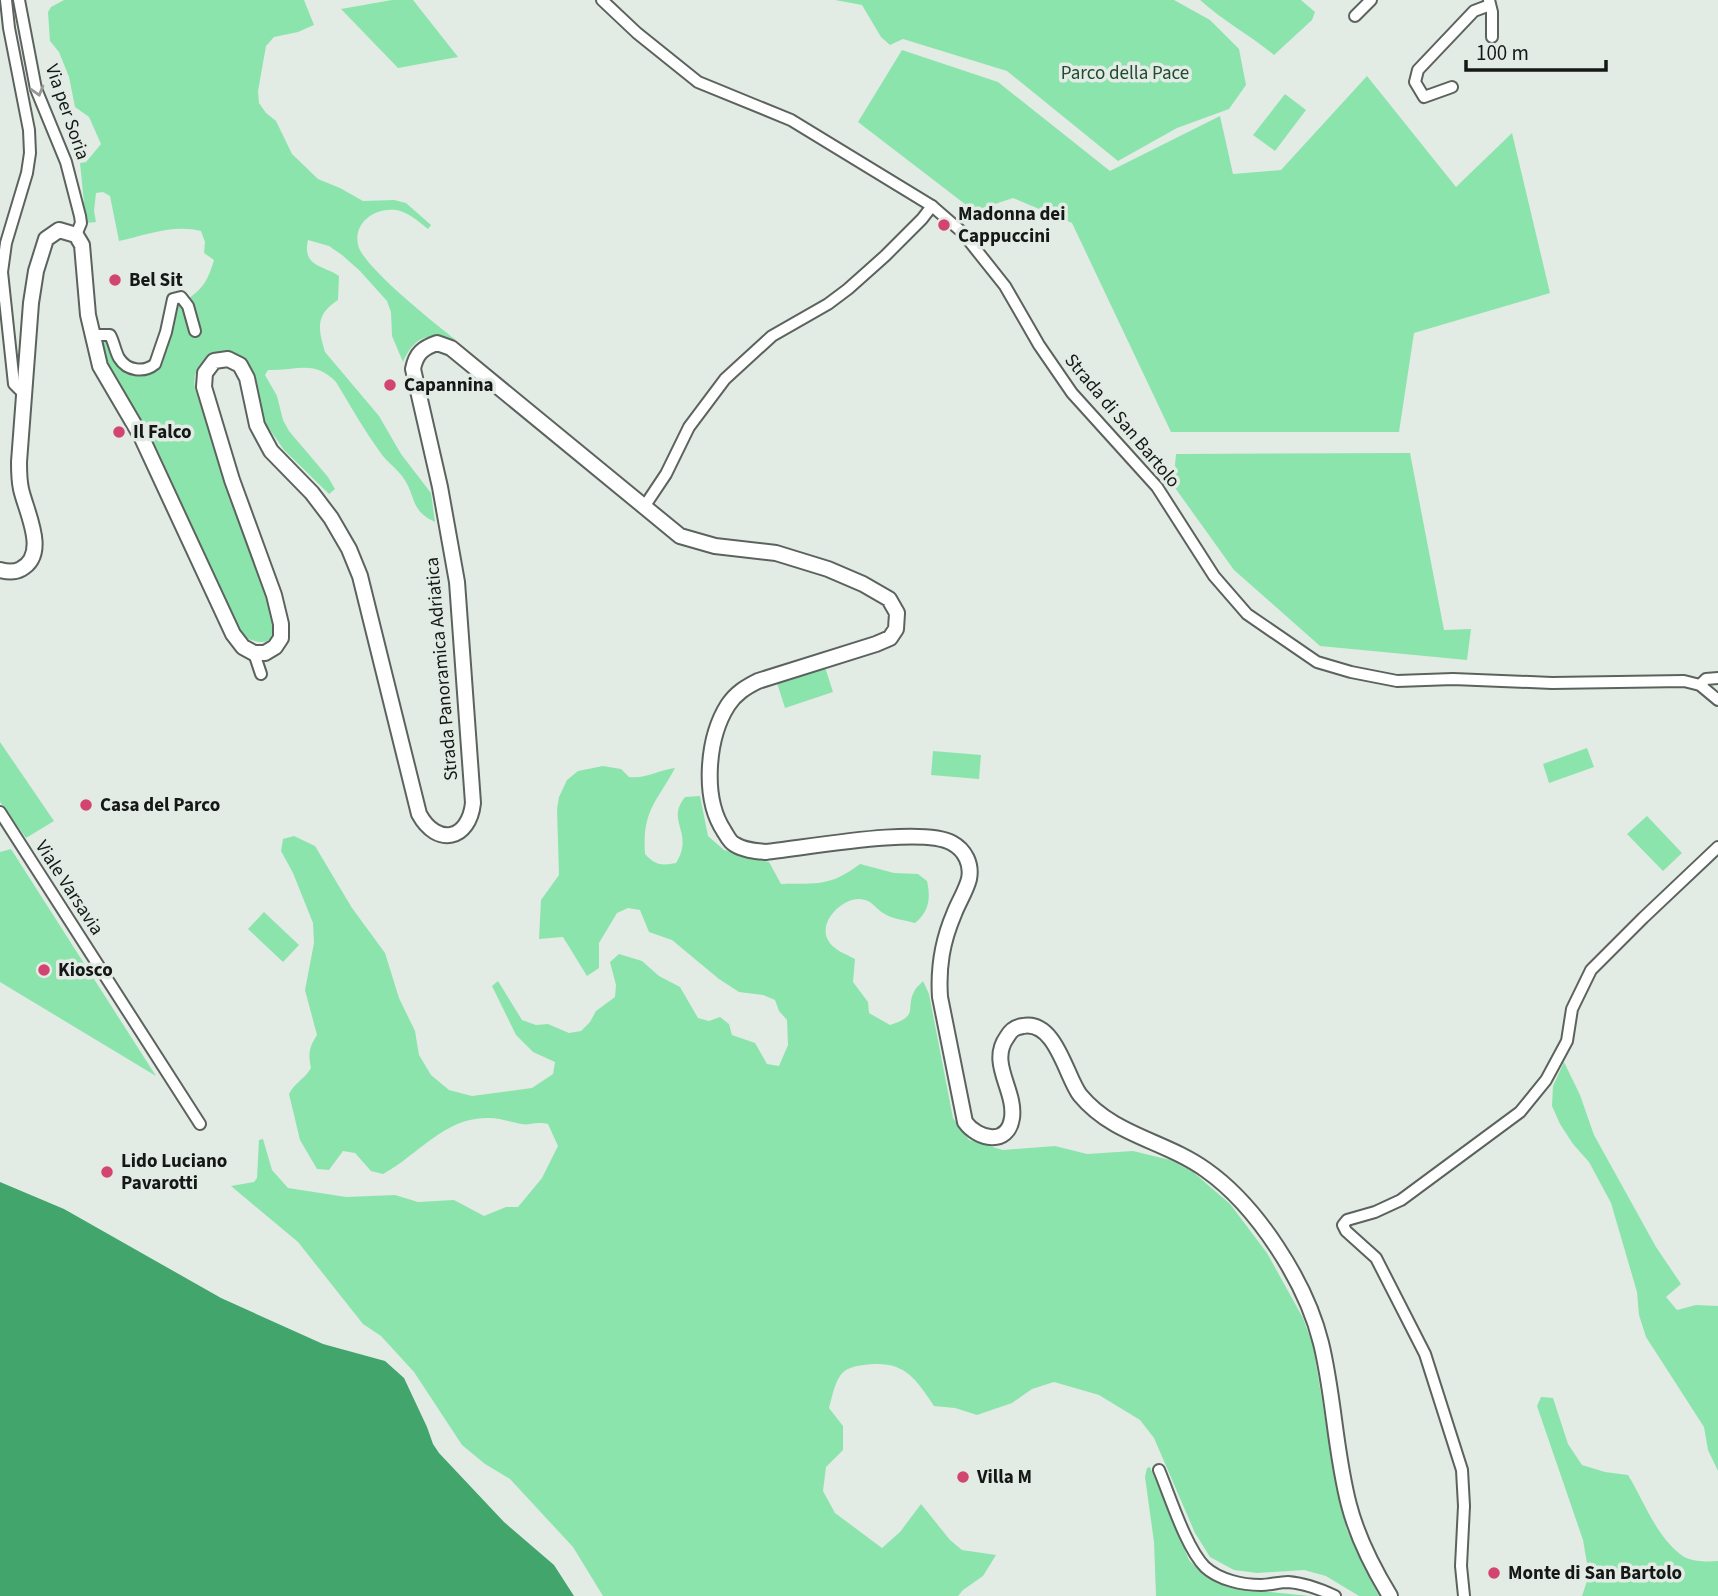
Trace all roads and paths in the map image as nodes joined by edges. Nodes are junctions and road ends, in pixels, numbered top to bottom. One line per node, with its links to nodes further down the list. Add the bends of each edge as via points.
1 (6, 0): 13 (street, via 30,153 2,272 14,384)
2 (19, 0): 10 (street, Via per Soria, one-way to 10, via 36,89 66,162 80,216)
3 (602, 0): 9 (street, Strada di San Bartolo, via 698,82 791,120)
4 (1371, 0): 6 (street)
5 (1490, 3): 7 (street); 8 (street, via 1474,11 1418,70 1415,82 1424,97)
6 (1355, 16)
7 (1492, 37)
8 (1452, 87)
9 (932, 206): 14 (street, via 837,299 772,336 725,379 689,427); 19 (street, Strada di San Bartolo, via 962,232 1005,286 1065,384 1157,487 1214,576 1247,614 1317,662 1397,681 1684,681)
10 (76, 235): 12 (street, via 82,245); 13 (street, via 58,230 41,248 31,303)
11 (195, 331): 12 (street, via 188,306 181,297 173,299 155,364 142,370 120,359 110,335)
12 (91, 335): 16 (street, via 100,366 141,436 233,634)
13 (25, 395): 15 (street, via 20,486 35,538 33,554 18,572)
14 (644, 507): 16 (street, Strada Panoramica Adriatica, via 451,348 437,343 422,349 413,369 457,582 473,803 472,816 462,830 438,834 419,814 360,576 349,549 312,492 271,451 257,425 240,365 228,359 214,361 205,373 204,387 281,624 281,638 275,647); 26 (street, Strada Panoramica Adriatica, via 680,536 715,547 776,553 828,569 889,599 897,613 890,638 758,681 742,689 729,704 712,751 713,806 719,824 733,844 757,852 900,836 934,837 963,850 969,879 942,947 939,976 965,1122 972,1132 986,1138 1008,1129 1012,1118 1000,1046 1012,1029 1027,1025 1052,1041 1078,1092 1100,1116 1182,1155 1233,1193 1283,1258 1315,1320 1349,1505)
15 (0, 570)
16 (254, 653): 17 (street)
17 (261, 674)
18 (1718, 678): 19 (street, via 1706,678)
19 (1700, 685): 20 (street)
20 (1718, 700)
21 (0, 812): 23 (street, Viale Varsavia)
22 (1718, 847): 27 (street, via 1591,970 1572,1009 1567,1041 1546,1080 1520,1112 1401,1200 1343,1225 1376,1258 1425,1354 1462,1470)
23 (200, 1124)
24 (1159, 1469): 25 (street, via 1194,1553 1206,1569 1241,1583 1288,1582)
25 (1335, 1596)
26 (1390, 1596)
27 (1464, 1596)

